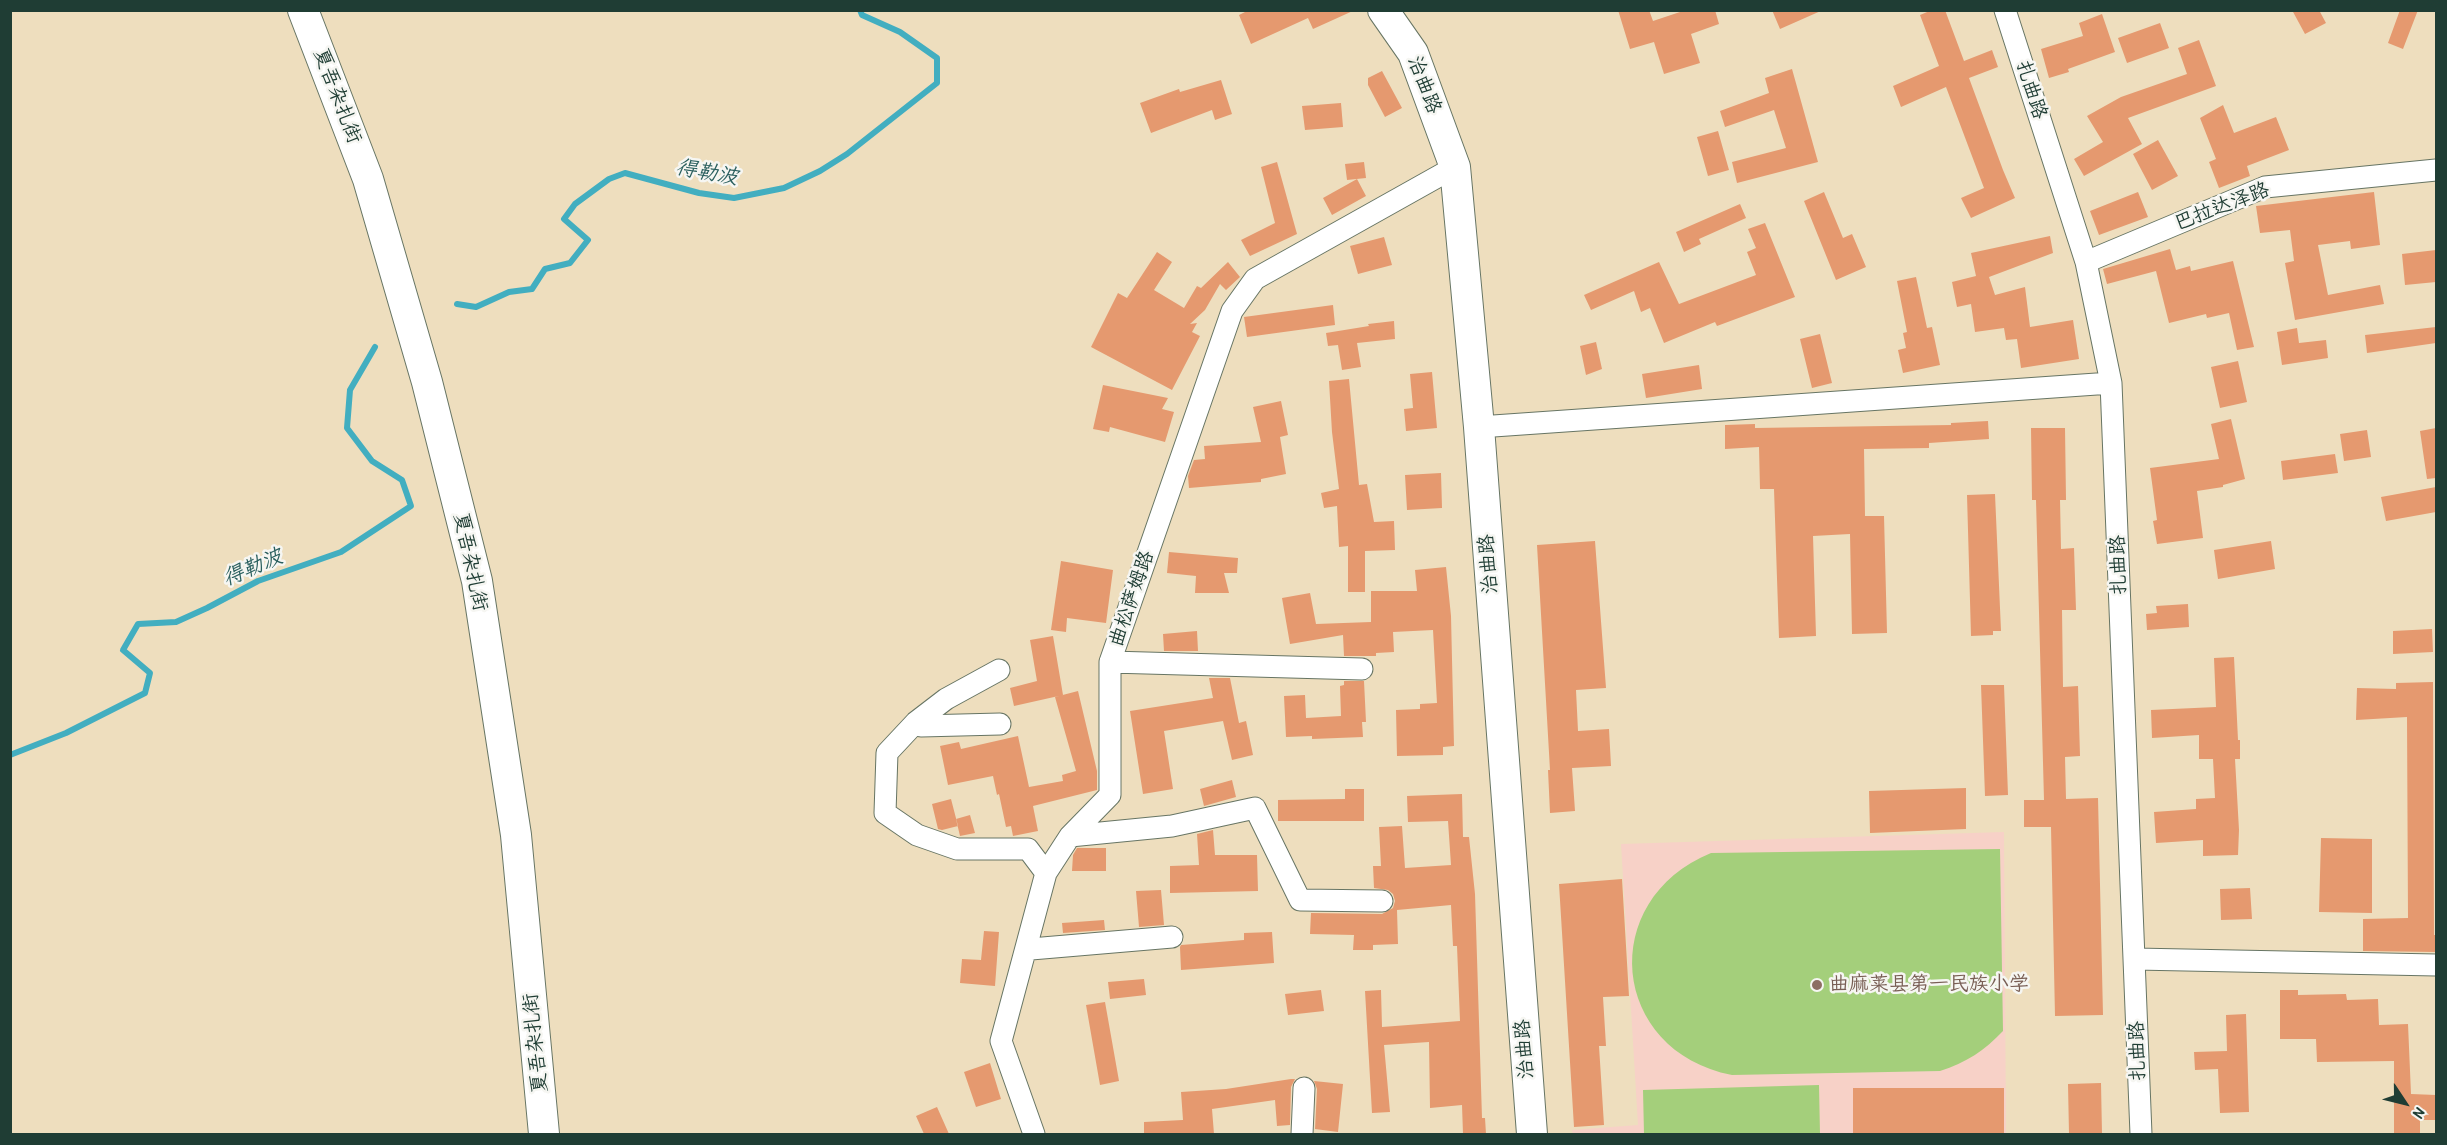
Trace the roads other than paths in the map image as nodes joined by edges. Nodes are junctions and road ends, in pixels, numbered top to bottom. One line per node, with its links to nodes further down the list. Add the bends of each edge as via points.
1 (303, 10): 22 (main road, 夏吾杂扎街, via 368,179 428,382 477,581 516,835)
2 (1383, 10): 4 (main road, 治曲路, via 1413,53)
3 (2006, 10): 6 (street, 扎曲路)
4 (1455, 167): 8 (main road, 治曲路); 9 (street, 曲松萨姆路, via 1255,279 1232,311)
5 (2436, 170): 6 (street, 巴拉达泽路, via 2265,187)
6 (2086, 262): 7 (street, 扎曲路)
7 (2111, 383): 8 (street); 19 (street, 扎曲路)
8 (1479, 427): 25 (main road, 治曲路)
9 (1110, 662): 10 (street); 14 (street, 曲松萨姆路, via 1110,795)
10 (1362, 669)
11 (999, 670): 15 (street, via 946,699 916,722 887,753 885,813 917,835 957,849 1028,849)
12 (1000, 724): 13 (street)
13 (921, 726)
14 (1070, 836): 15 (street, 曲松萨姆路); 16 (street, via 1172,826 1255,808 1300,900)
15 (1046, 873): 23 (street, 曲松萨姆路, via 1001,1041)
16 (1382, 901)
17 (1172, 938): 18 (street)
18 (1031, 949)
19 (2135, 959): 20 (street); 26 (street, 扎曲路)
20 (2436, 965)
21 (1304, 1088): 24 (street)
22 (544, 1134)
23 (1034, 1134)
24 (1302, 1134)
25 (1532, 1134)
26 (2141, 1134)

